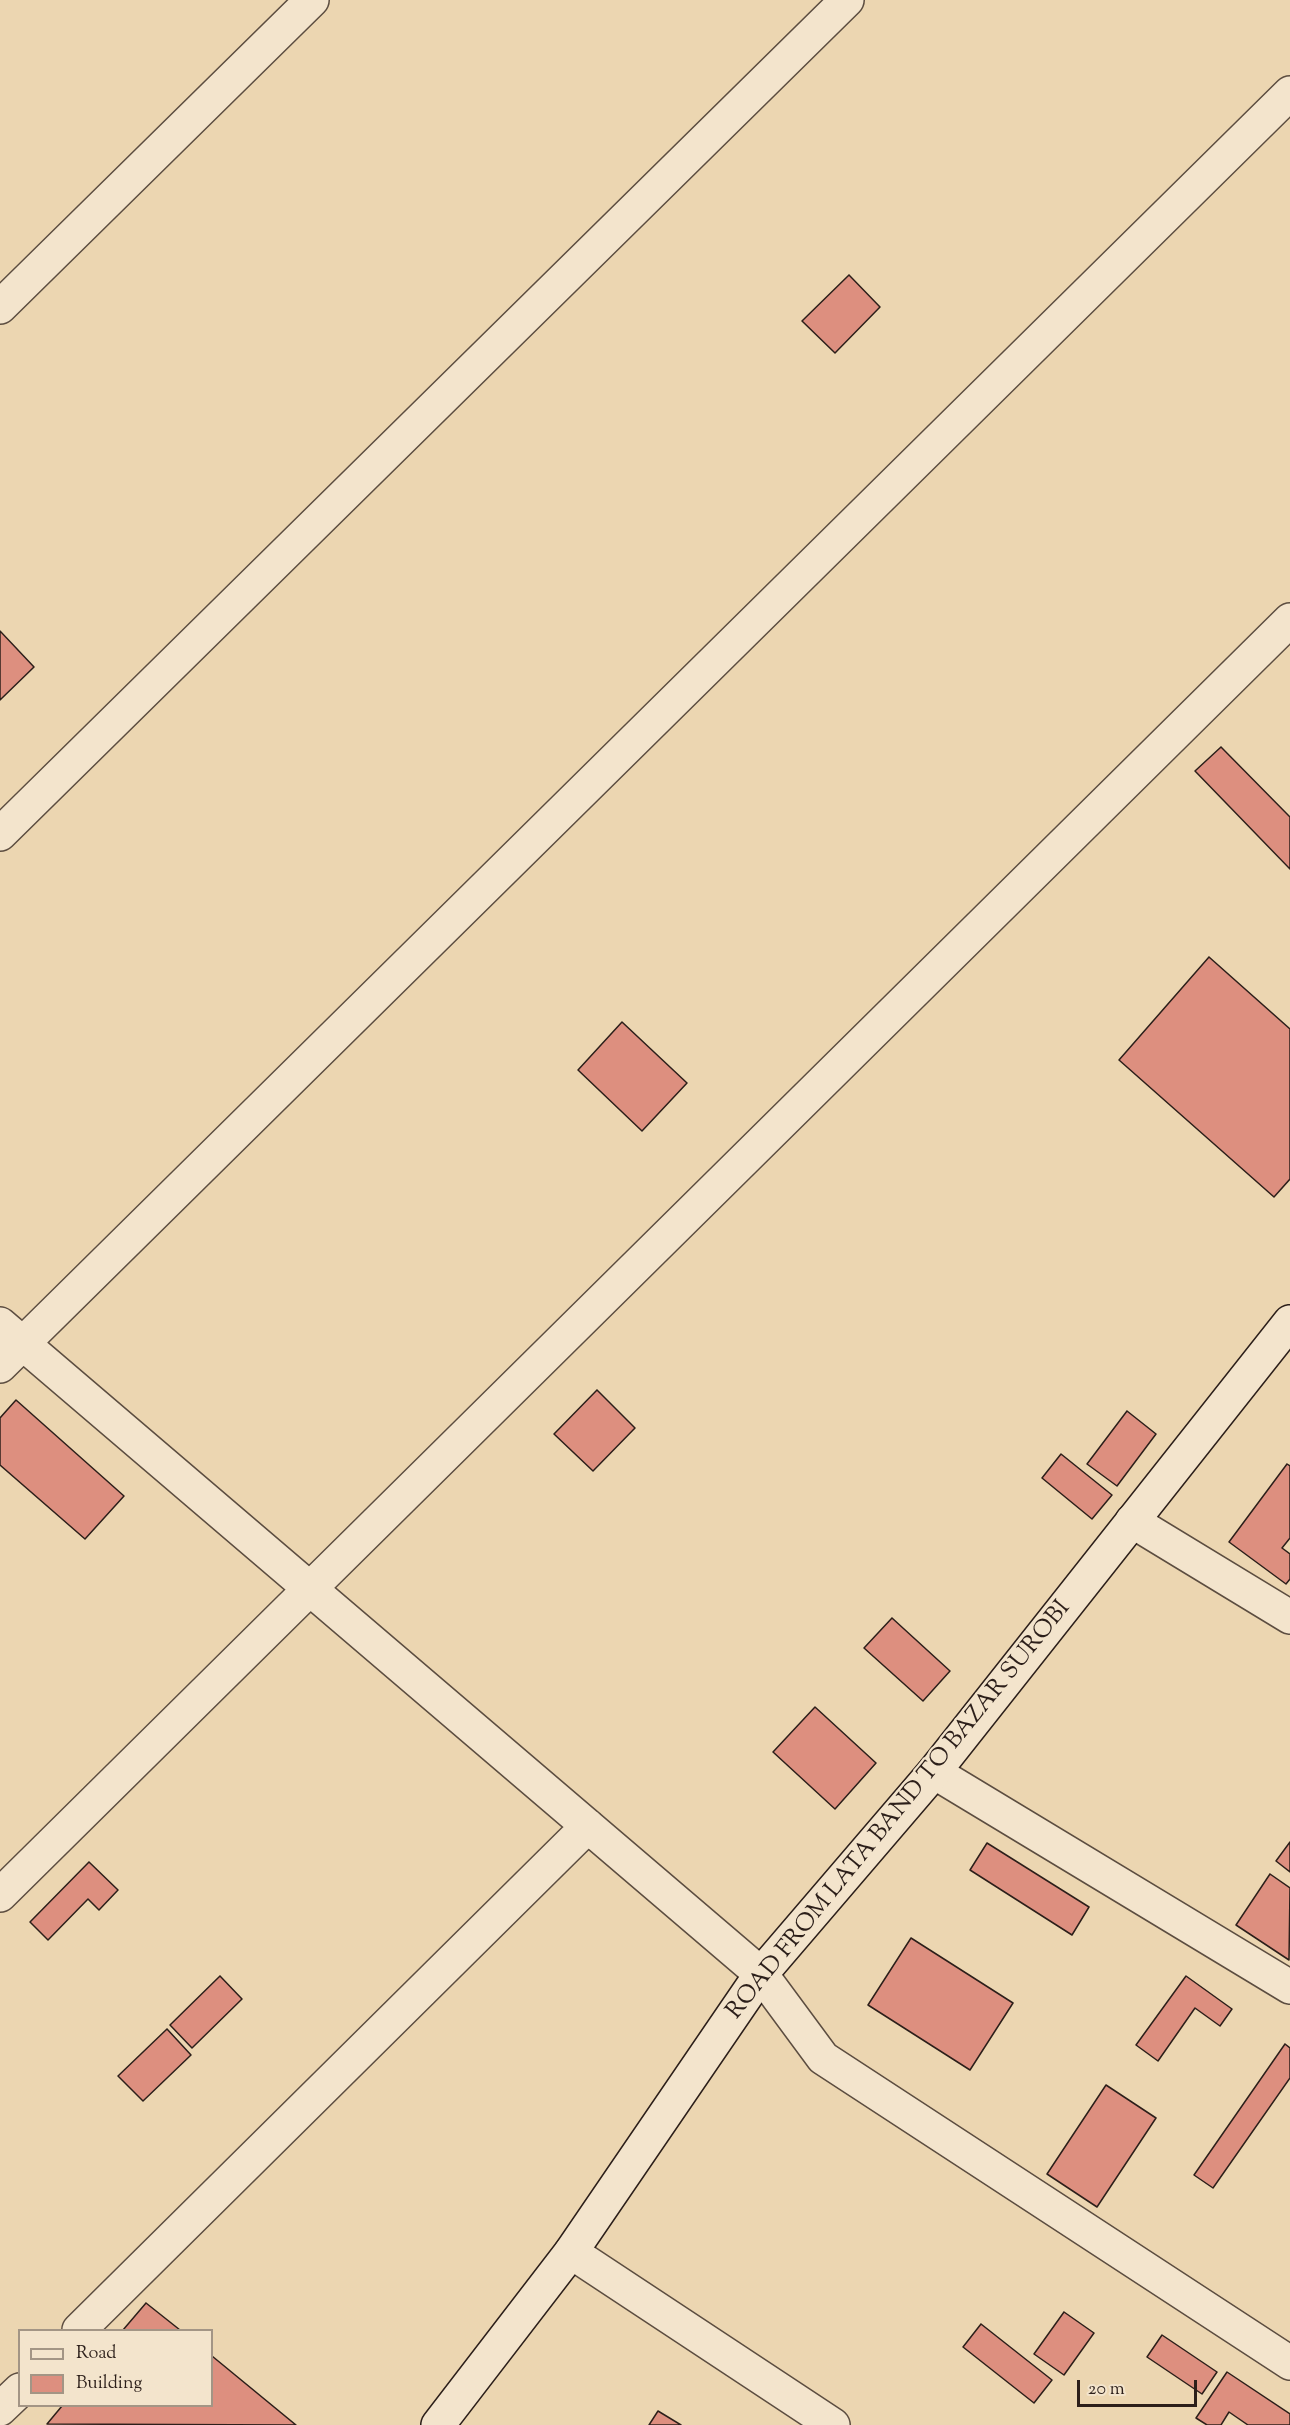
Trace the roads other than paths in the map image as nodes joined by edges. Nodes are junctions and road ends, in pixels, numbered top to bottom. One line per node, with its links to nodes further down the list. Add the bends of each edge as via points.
1 (312, 0): 4 (street)
2 (848, 0): 6 (street)
3 (1290, 93): 8 (street)
4 (0, 307)
5 (1290, 620): 11 (street)
6 (0, 834)
7 (1290, 1322): 10 (street, ROAD FROM LATA BAND TO BAZAR SUROBI)
8 (11, 1334): 9 (street); 11 (street)
9 (0, 1366)
10 (1132, 1521): 12 (street); 13 (street, ROAD FROM LATA BAND TO BAZAR SUROBI)
11 (310, 1588): 14 (street); 15 (street)
12 (1290, 1617)
13 (934, 1772): 16 (street, ROAD FROM LATA BAND TO BAZAR SUROBI); 17 (street)
14 (588, 1826): 16 (street); 19 (street)
15 (0, 1895)
16 (761, 1974): 18 (street, ROAD FROM LATA BAND TO BAZAR SUROBI); 20 (street, via 823,2058)
17 (1290, 1987)
18 (571, 2252): 23 (street, ROAD FROM LATA BAND TO BAZAR SUROBI); 24 (street)
19 (81, 2329)
20 (1290, 2362)
21 (18, 2392): 22 (street)
22 (0, 2409)
23 (438, 2425)
24 (833, 2425)

